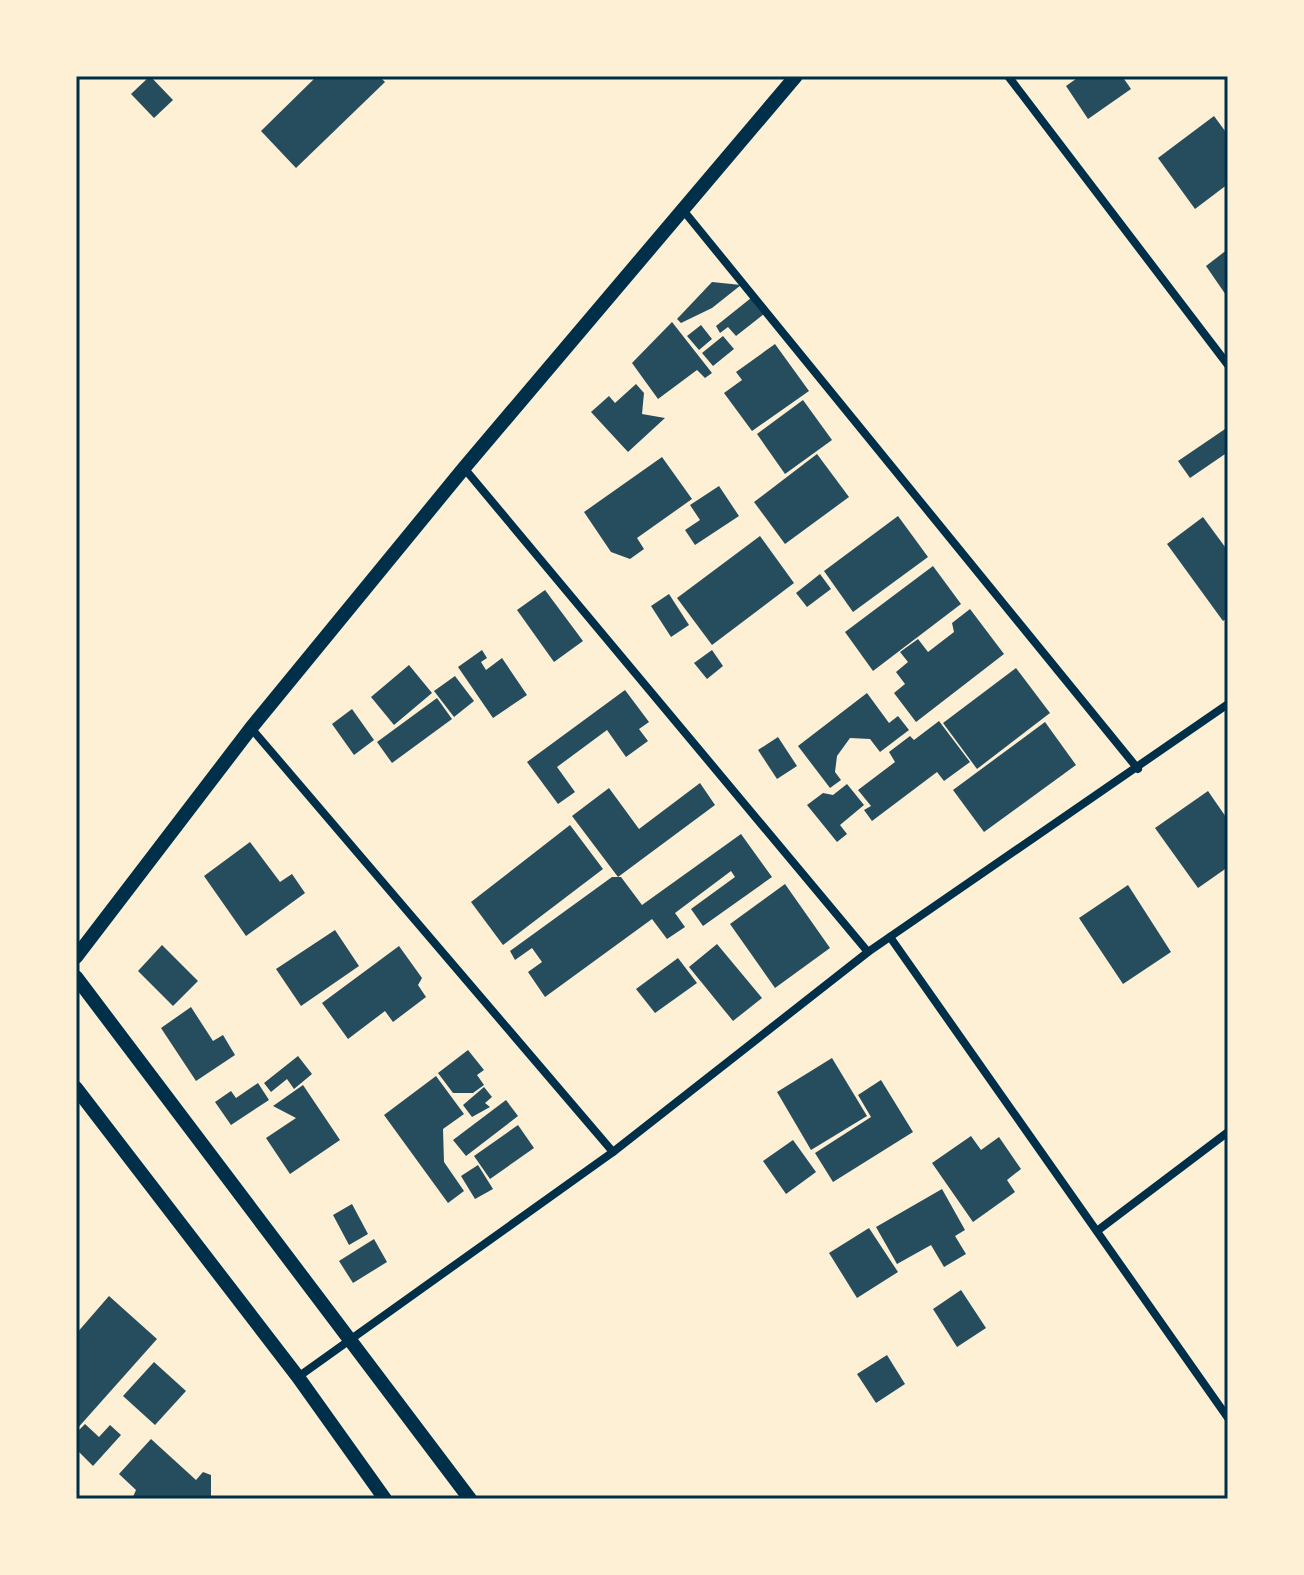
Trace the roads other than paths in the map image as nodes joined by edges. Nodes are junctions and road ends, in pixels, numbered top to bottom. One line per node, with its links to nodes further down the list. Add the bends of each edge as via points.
1 (796, 76): 3 (street)
2 (1008, 76): 4 (street)
3 (683, 210): 5 (street); 8 (street)
4 (1228, 365)
5 (464, 468): 7 (street); 10 (street)
6 (1228, 704): 8 (street)
7 (251, 728): 11 (street); 15 (street)
8 (1138, 769): 9 (street)
9 (890, 937): 10 (street); 16 (street)
10 (868, 952): 15 (street)
11 (76, 957)
12 (76, 977): 17 (street)
13 (76, 1088): 18 (street)
14 (1228, 1132): 16 (street)
15 (613, 1152): 17 (street)
16 (1097, 1231): 19 (street)
17 (350, 1338): 18 (street); 21 (street)
18 (298, 1377): 20 (street)
19 (1228, 1418)
20 (385, 1499)
21 (470, 1499)

